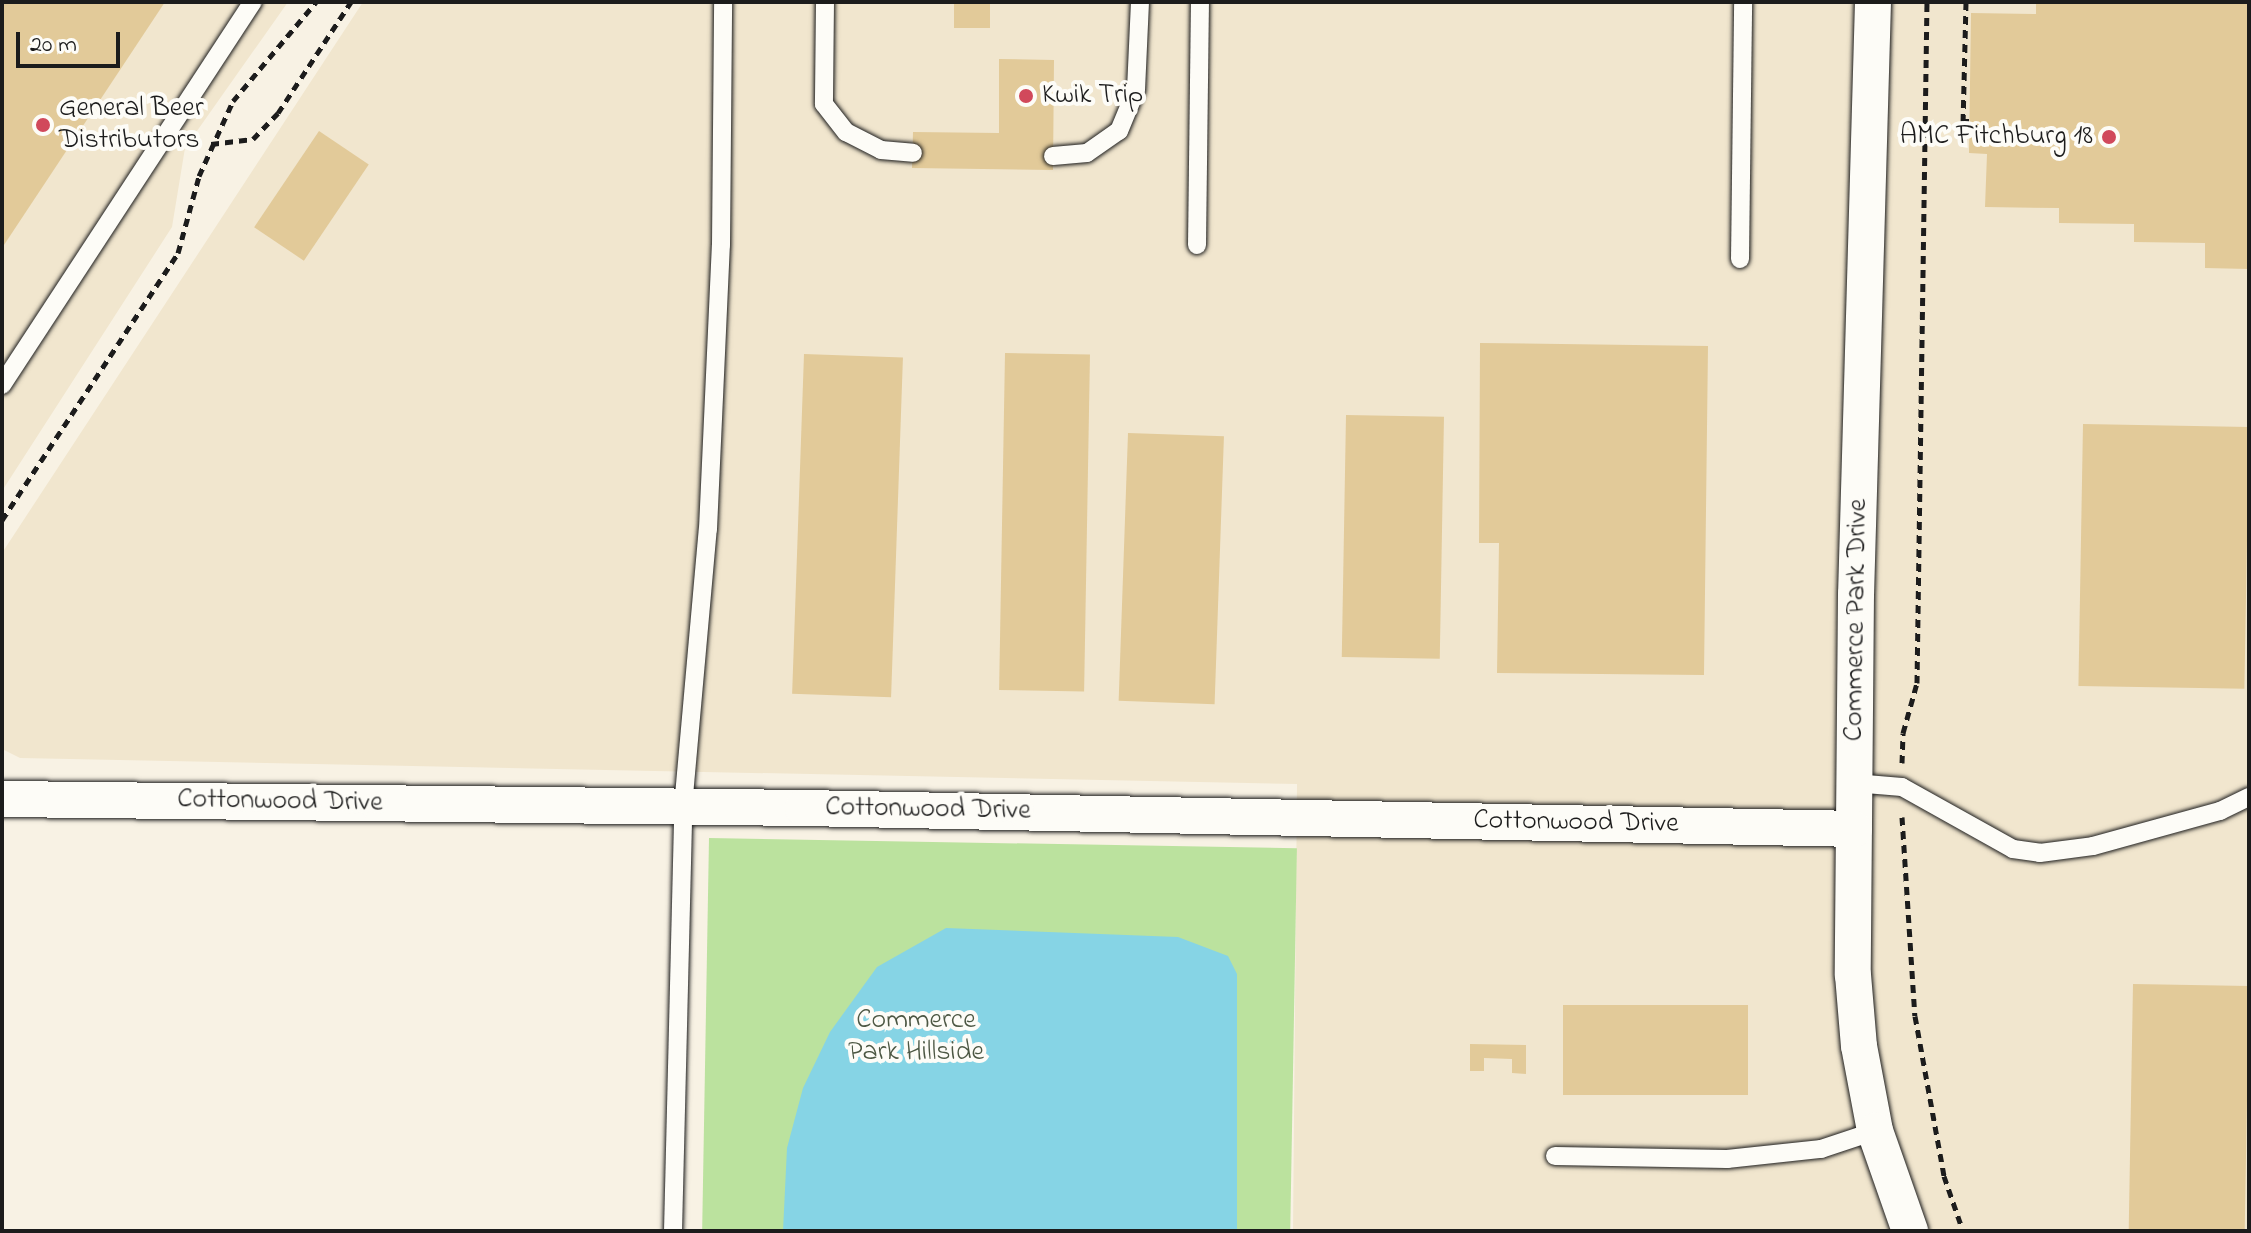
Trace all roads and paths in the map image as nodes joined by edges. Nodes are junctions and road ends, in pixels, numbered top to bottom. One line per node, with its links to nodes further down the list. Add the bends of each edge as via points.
1 (253, 2): 18 (lane)
2 (316, 2): 13 (path, via 233,101)
3 (351, 2): 13 (path, via 253,139)
4 (723, 2): 24 (lane, via 721,245 709,497)
5 (825, 2): 14 (lane, via 824,104 846,132 881,150)
6 (1140, 2): 15 (lane, via 1136,90 1119,131 1087,153)
7 (1200, 2): 16 (lane)
8 (1743, 2): 17 (lane)
9 (1873, 2): 20 (street, Commerce Park Drive)
10 (1927, 2): 21 (path, via 1917,683 1903,733)
11 (1966, 2): 12 (path, via 1963,121)
12 (1969, 121)
13 (211, 144): 19 (path, via 178,253)
14 (913, 153)
15 (1053, 156)
16 (1197, 245)
17 (1740, 259)
18 (2, 385)
19 (2, 520)
20 (1854, 783): 21 (lane); 25 (street, Commerce Park Drive)
21 (1902, 787): 22 (lane, via 2013,849 2040,853 2093,846 2220,811); 30 (path, via 1901,856 1909,897 1915,1016 1944,1176)
22 (2249, 797)
23 (2, 799): 24 (street, Cottonwood Drive)
24 (683, 807): 25 (street, Cottonwood Drive); 28 (lane)
25 (1854, 829): 26 (street, Commerce Park Drive, via 1853,975)
26 (1875, 1131): 27 (lane, via 1821,1149 1727,1159); 29 (street, Commerce Park Drive)
27 (1555, 1156)
28 (673, 1231)
29 (1910, 1231)
30 (1963, 1231)

